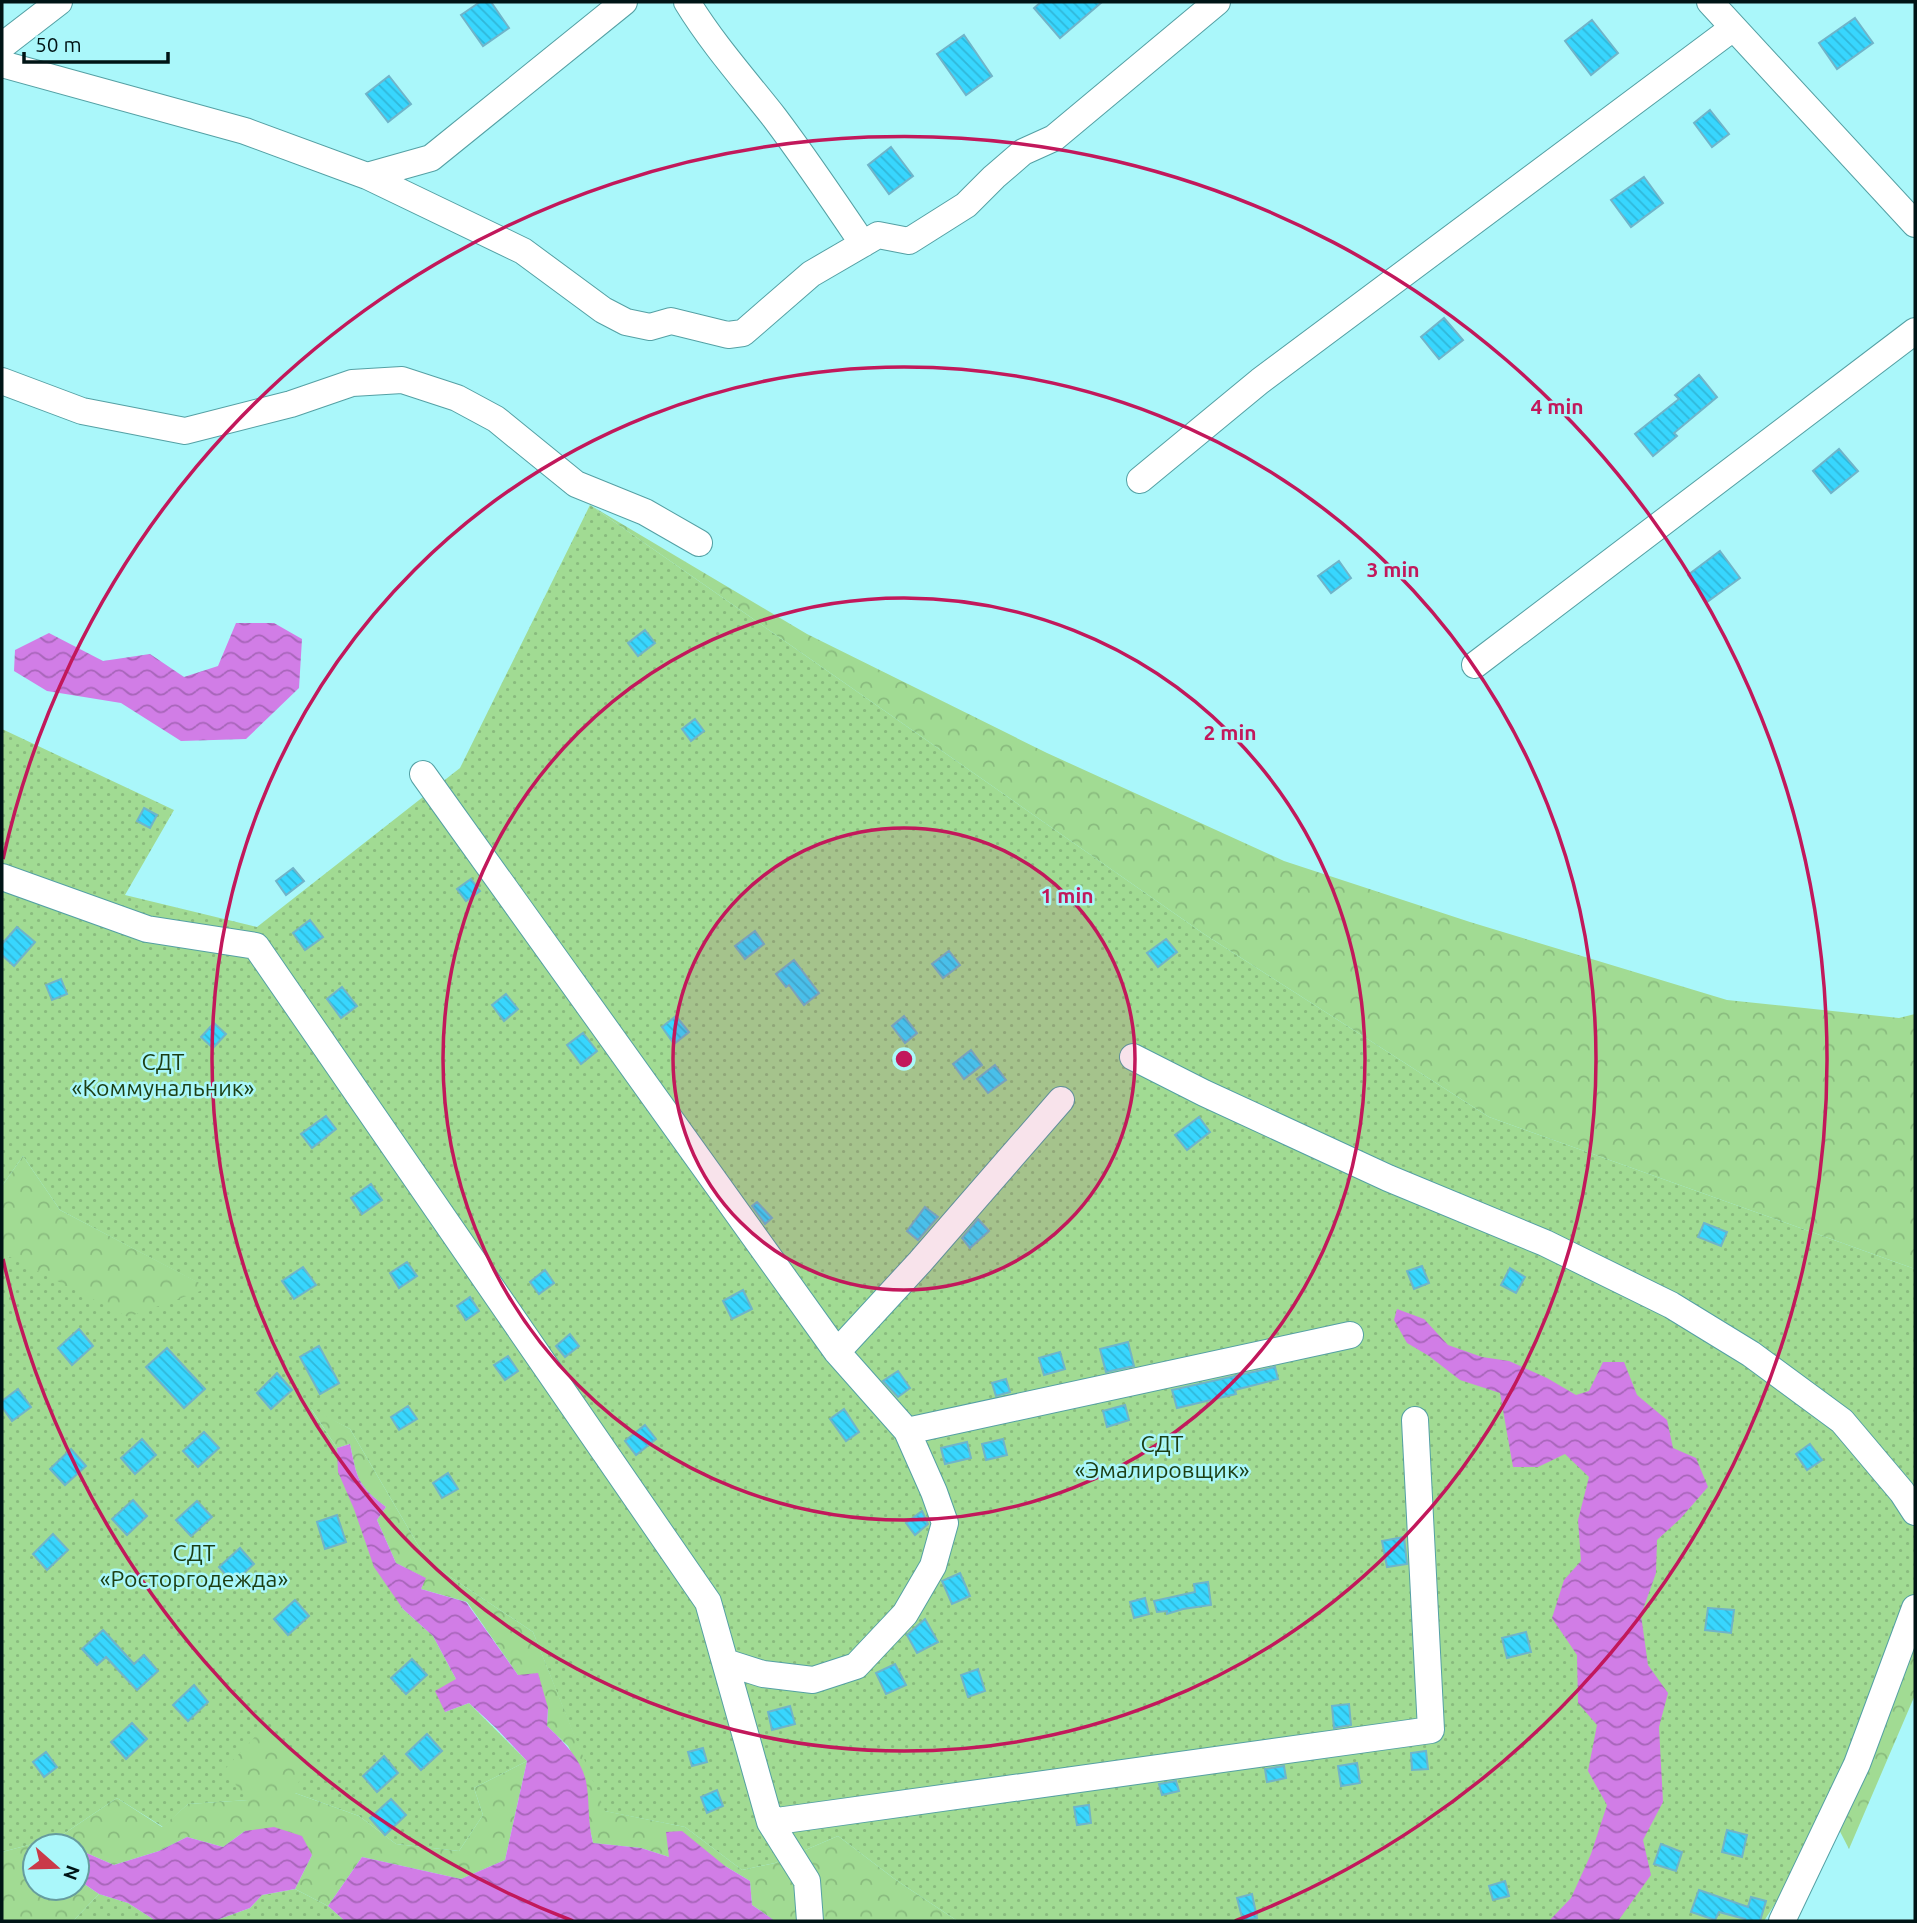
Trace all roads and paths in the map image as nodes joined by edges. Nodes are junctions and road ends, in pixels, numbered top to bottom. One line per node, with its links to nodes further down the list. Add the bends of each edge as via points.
1 (59, 2): 7 (street)
2 (624, 2): 9 (street, via 431,159)
3 (687, 2): 11 (street, via 707,36 773,117)
4 (1217, 2): 11 (street, via 1054,138 1023,152 966,205 909,240 878,236)
5 (1710, 2): 6 (street)
6 (1733, 28): 10 (street); 14 (street, via 1260,381)
7 (2, 46)
8 (2, 65): 9 (street, via 245,131)
9 (367, 176): 11 (street, via 523,251 603,310 650,327 671,321 728,335 743,333 811,274)
10 (1915, 224)
11 (863, 244)
12 (1915, 331): 16 (street)
13 (2, 381): 15 (street, via 82,411 185,431 352,383 402,380 477,408 576,484 645,512)
14 (1139, 480)
15 (699, 543)
16 (1475, 665)
17 (423, 774): 22 (street)
18 (2, 877): 27 (street, via 147,929 256,946 708,1602)
19 (1133, 1057): 25 (street, via 1388,1178 1545,1243 1671,1305 1751,1354 1842,1420)
20 (1061, 1100): 22 (street)
21 (1350, 1335): 24 (street)
22 (837, 1352): 24 (street)
23 (1415, 1420): 28 (street, via 1431,1730)
24 (907, 1431): 27 (street, via 945,1523 933,1566 905,1614 856,1666 813,1680 763,1674)
25 (1915, 1512)
26 (1915, 1608): 30 (street, via 1857,1764)
27 (725, 1662): 28 (street)
28 (770, 1822): 29 (street, via 807,1881)
29 (810, 1921)
30 (1782, 1921)

